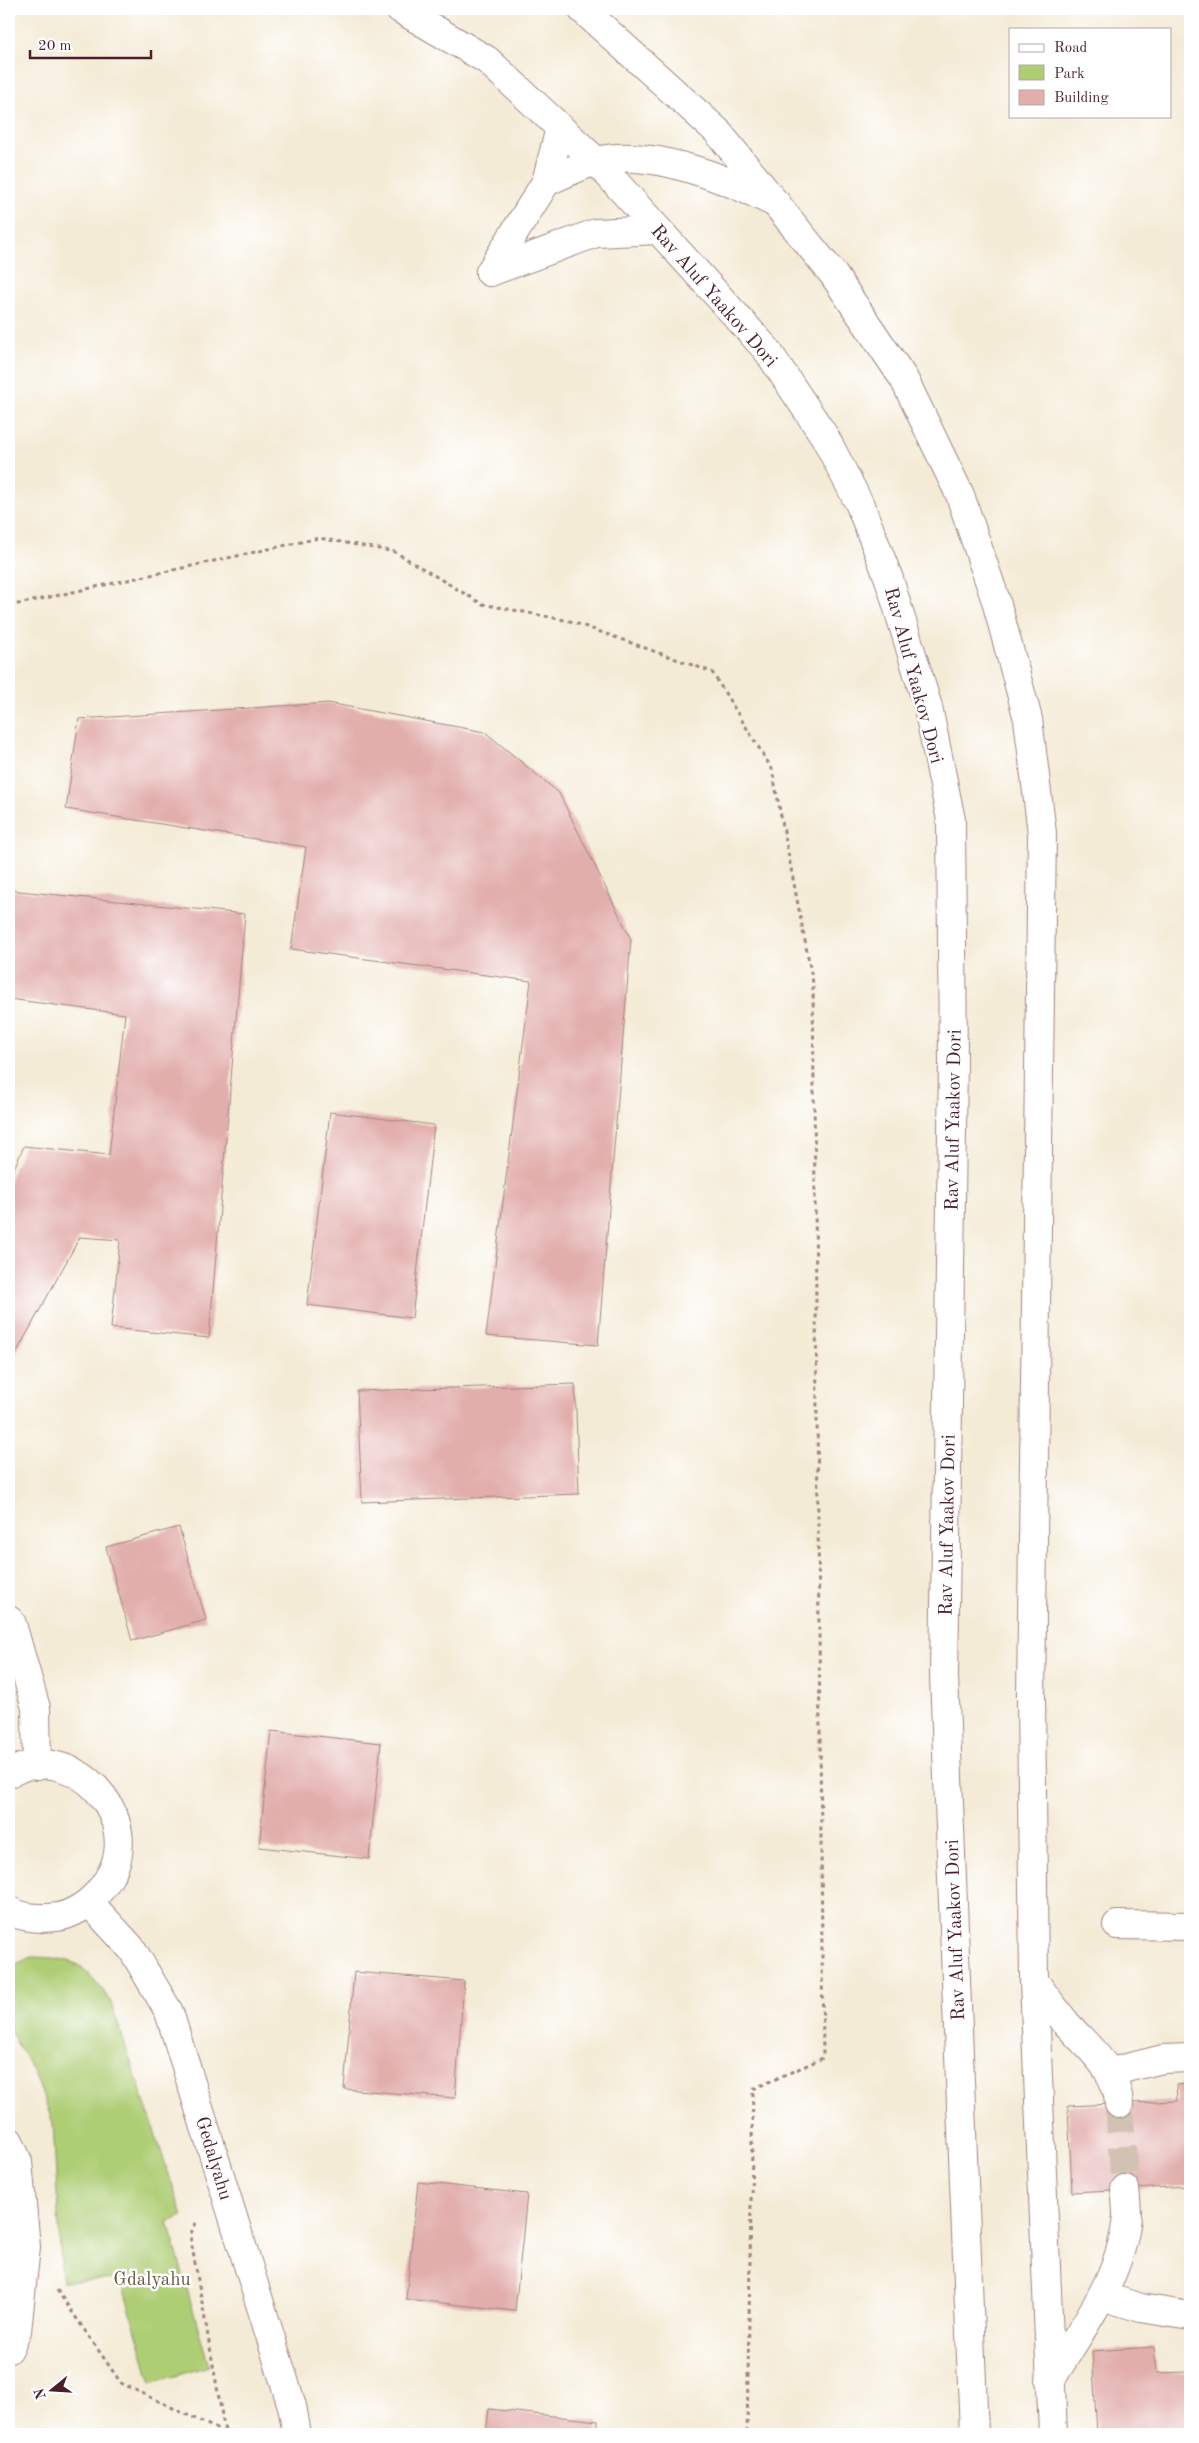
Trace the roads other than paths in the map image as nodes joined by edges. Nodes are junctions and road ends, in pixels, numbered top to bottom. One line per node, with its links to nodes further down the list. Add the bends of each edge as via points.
1 (400, 9): 3 (main road, Rav Aluf Yaakov Dori, via 487,60)
2 (582, 9): 6 (main road, via 717,131)
3 (560, 128): 4 (main road, Rav Aluf Yaakov Dori); 5 (main road)
4 (596, 161): 5 (main road); 6 (main road, via 635,157 709,174); 7 (main road, Rav Aluf Yaakov Dori)
5 (546, 182): 7 (main road, via 490,272 596,232)
6 (778, 204): 15 (main road, via 833,274 913,397 960,495 996,601 1028,719 1042,833 1031,1696)
7 (658, 230): 26 (main road, Rav Aluf Yaakov Dori, via 767,350 825,437 860,505 889,579 928,707 951,820 953,1063 944,1676)
8 (9, 1620): 9 (main road, via 36,1708)
9 (37, 1766): 10 (main road); 11 (main road, via 52,1765 75,1772 95,1787 111,1808 118,1833 117,1859 106,1883)
10 (9, 1773)
11 (89, 1902): 12 (main road, via 66,1915 40,1919); 25 (main road, Gedalyahu, via 132,1949 169,2012 292,2406)
12 (9, 1910)
13 (1117, 1924): 14 (main road)
14 (1190, 1926)
15 (1034, 1981): 17 (main road); 24 (main road)
16 (1190, 2058): 17 (main road, via 1163,2059)
17 (1110, 2072): 18 (main road)
18 (1119, 2104)
19 (9, 2141): 23 (main road, via 18,2162 26,2247 17,2331)
20 (1125, 2189): 21 (main road, via 1127,2216 1118,2257)
21 (1102, 2296): 22 (main road, via 1141,2308); 24 (main road)
22 (1190, 2316)
23 (9, 2349)
24 (1050, 2381): 27 (main road)
25 (297, 2434)
26 (974, 2434)
27 (1053, 2434)

